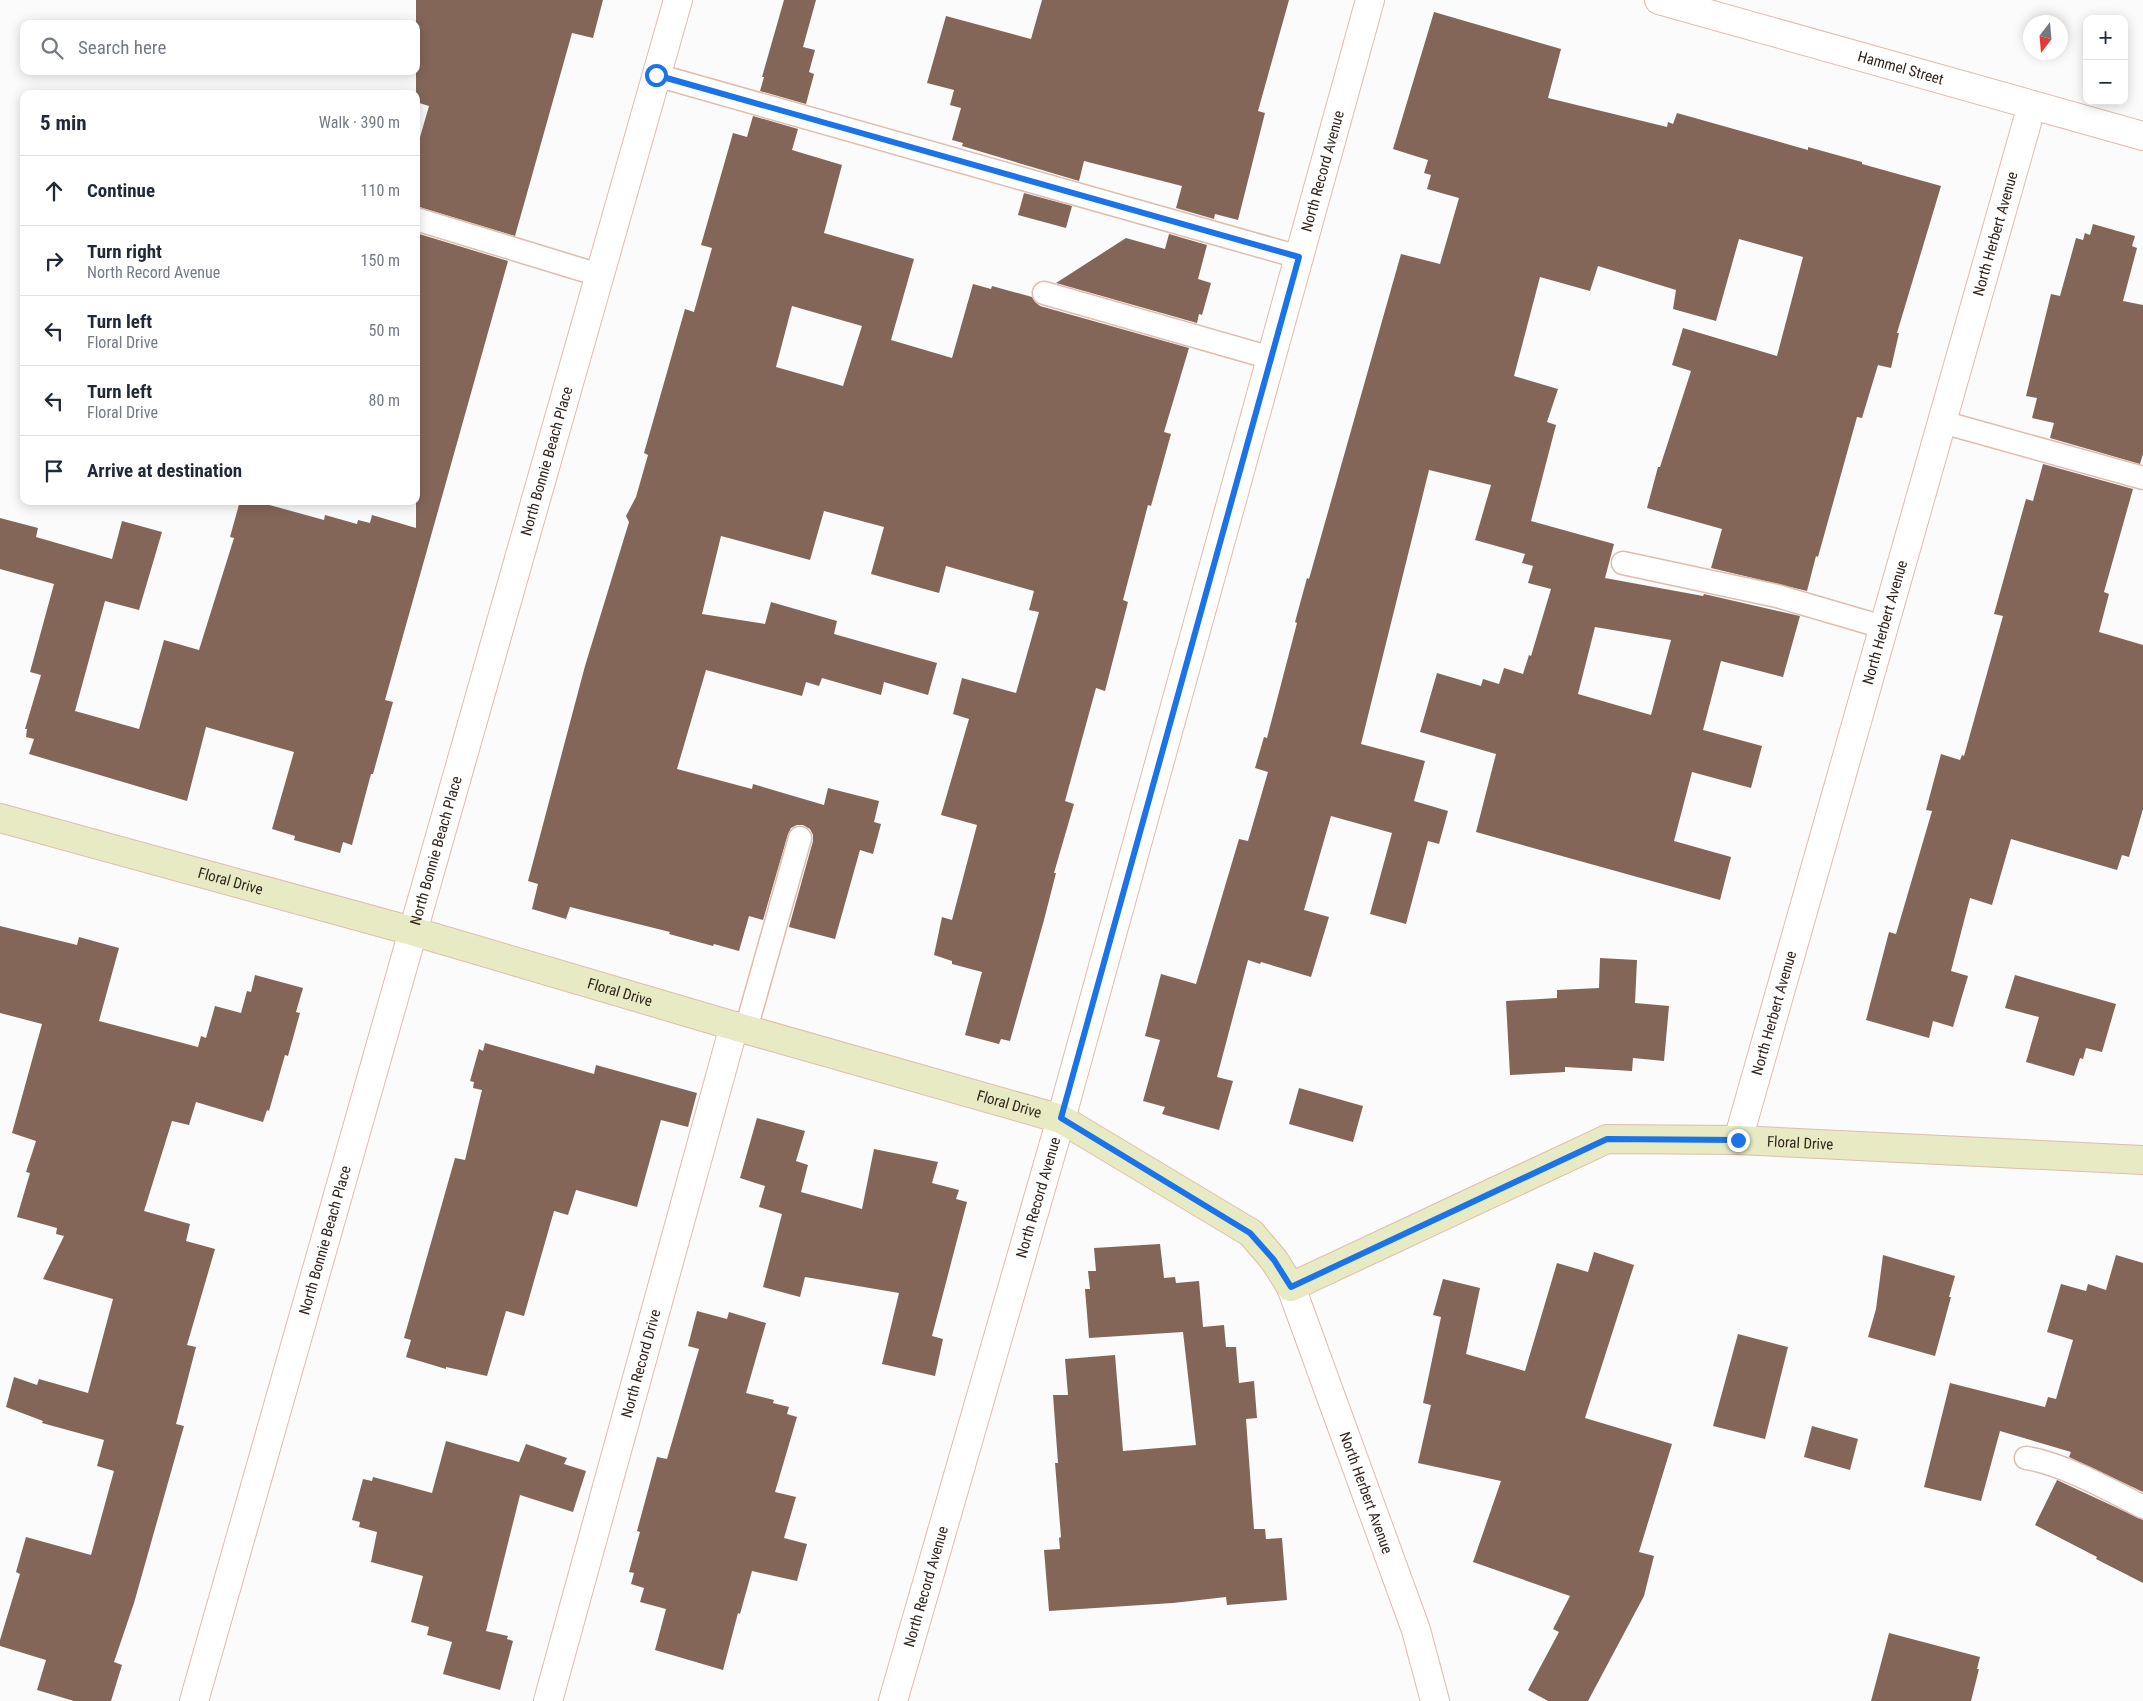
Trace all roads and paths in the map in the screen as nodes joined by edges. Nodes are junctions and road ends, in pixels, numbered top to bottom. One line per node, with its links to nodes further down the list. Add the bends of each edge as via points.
1 (678, 0): 4 (street, North Bonnie Beach Place)
2 (1370, 0): 8 (street, North Record Avenue)
3 (1659, 0): 5 (street, Hammel Street)
4 (656, 75): 8 (lane); 9 (street, North Bonnie Beach Place)
5 (2032, 105): 6 (street, Hammel Street); 12 (street, North Herbert Avenue)
6 (2143, 136)
7 (420, 220): 9 (lane)
8 (1299, 257): 11 (street, North Record Avenue)
9 (599, 275): 18 (street, North Bonnie Beach Place)
10 (1044, 293): 11 (lane)
11 (1271, 358): 20 (street, North Record Avenue)
12 (1942, 422): 13 (lane); 15 (street, North Herbert Avenue)
13 (2143, 478)
14 (1622, 562): 15 (lane, via 1777,596)
15 (1883, 627): 21 (street, North Herbert Avenue)
16 (0, 818): 18 (street, Floral Drive)
17 (800, 838): 19 (lane)
18 (412, 931): 19 (street, Floral Drive); 26 (street, North Bonnie Beach Place)
19 (740, 1028): 20 (street, Floral Drive); 27 (street, North Record Drive)
20 (1061, 1118): 23 (street, Floral Drive, via 1250,1233 1274,1260); 28 (street, North Record Avenue)
21 (1738, 1140): 22 (street, Floral Drive); 23 (street, Floral Drive, via 1607,1139)
22 (2143, 1160)
23 (1291, 1287): 29 (street, North Herbert Avenue, via 1416,1630)
24 (2026, 1458): 25 (lane, via 2074,1474)
25 (2143, 1507)
26 (194, 1701)
27 (548, 1701)
28 (893, 1701)
29 (1435, 1701)

